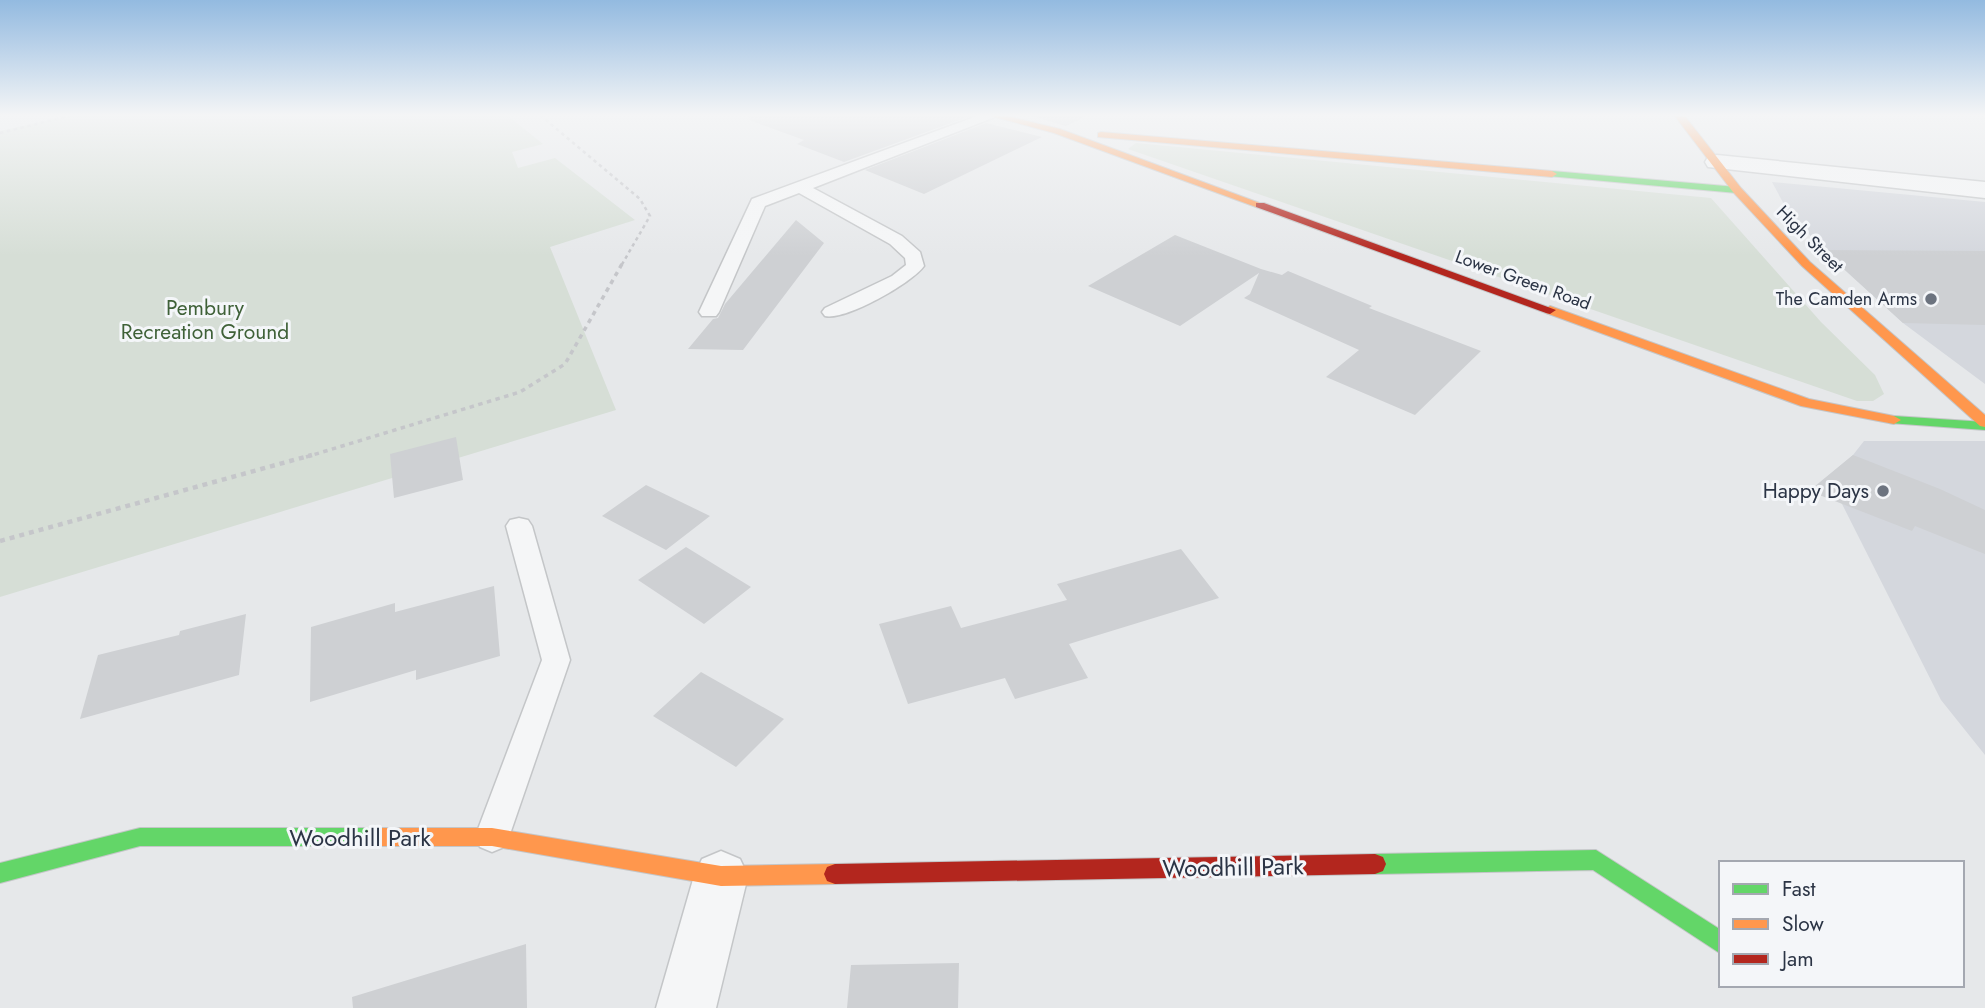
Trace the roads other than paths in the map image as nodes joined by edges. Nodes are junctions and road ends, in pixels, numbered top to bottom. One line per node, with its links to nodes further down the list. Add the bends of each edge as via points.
1 (866, 162): 5 (lane)
2 (1142, 162): 10 (street, Lower Green Road, via 1806,403 1874,419)
3 (1415, 162): 6 (street, Lower Green Road)
4 (1717, 162): 6 (street, High Street); 7 (street)
5 (799, 187): 8 (lane, via 758,203); 9 (lane, via 896,240 914,256 915,266 899,280)
6 (1737, 190): 10 (street, High Street, via 1806,264)
7 (1985, 190)
8 (709, 312)
9 (832, 312)
10 (1985, 425)
11 (519, 526): 12 (lane, via 556,660)
12 (492, 837): 13 (street, Woodhill Park, via 139,837); 14 (street, Woodhill Park)
13 (0, 873)
14 (721, 876): 15 (street, Woodhill Park, via 1596,860); 16 (street)
15 (1719, 942)
16 (686, 1008)

